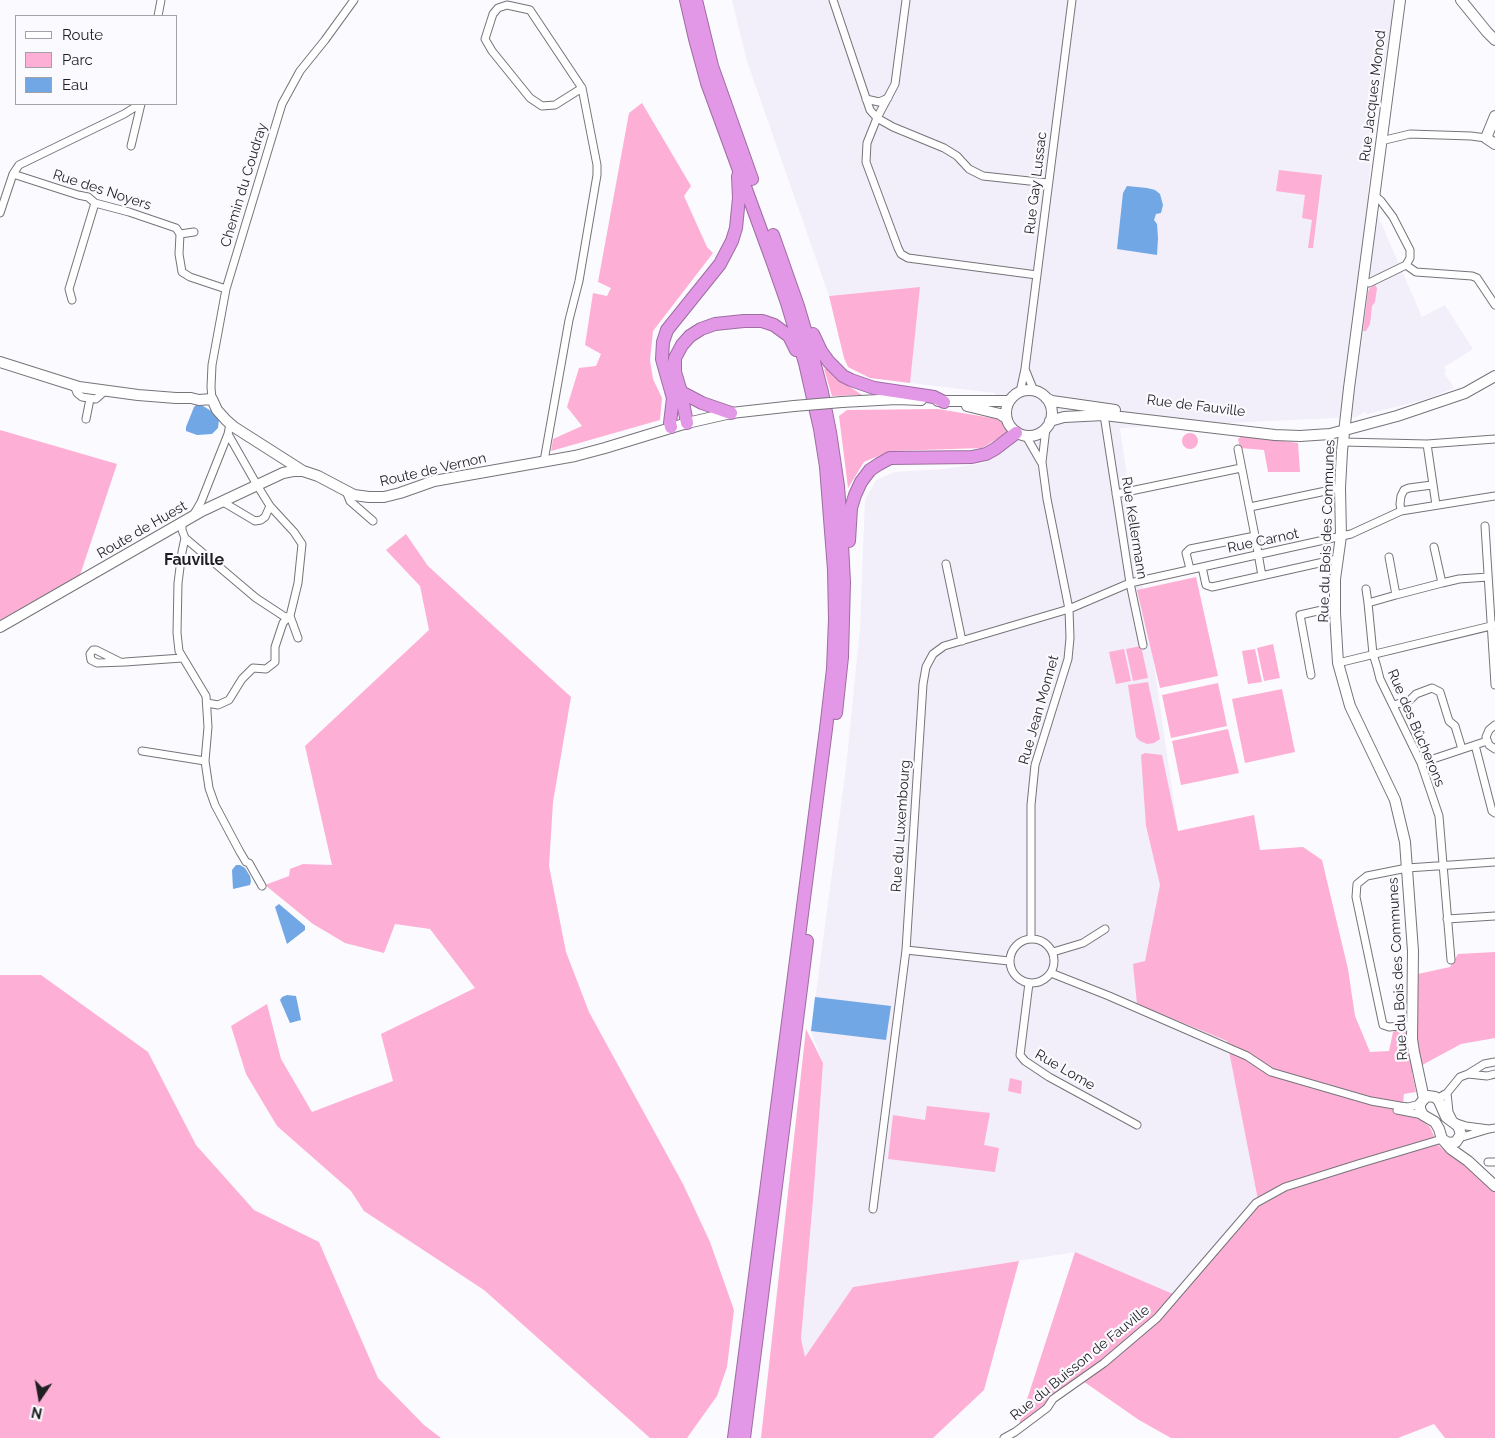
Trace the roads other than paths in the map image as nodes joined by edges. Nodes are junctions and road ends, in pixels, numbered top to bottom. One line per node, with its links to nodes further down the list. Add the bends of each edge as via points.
1 (160, 0): 10 (street)
2 (354, 0): 33 (street, Chemin du Coudray, via 300,71 282,104)
3 (686, 0): 22 (highway, via 707,83)
4 (696, 0): 36 (highway, via 722,97)
5 (833, 0): 14 (street)
6 (906, 0): 13 (street, via 894,84)
7 (1072, 0): 24 (street, Rue Gay Lussac)
8 (1400, 0): 19 (main road, Rue Jacques Monod)
9 (1461, 0): 11 (main road)
10 (158, 15)
11 (1495, 40)
12 (582, 88): 12 (street, via 554,105 542,106 530,98 485,38 498,8 507,5 530,10); 65 (street, via 597,175)
13 (888, 98): 14 (street, via 879,102); 18 (street)
14 (866, 100): 18 (street)
15 (139, 105): 23 (street, via 19,164)
16 (141, 105): 21 (street)
17 (1495, 116): 20 (main road)
18 (877, 118): 24 (street, via 944,148 983,176); 31 (street, via 867,143 866,162 901,254 908,258)
19 (1382, 141): 20 (street, via 1410,134 1470,136); 25 (main road, Rue Jacques Monod)
20 (1490, 141)
21 (131, 146)
22 (736, 161): 41 (highway, via 787,302); 57 (highway, via 740,198 732,241 720,264 667,330 663,342 662,359 673,398)
23 (13, 174): 26 (street, Rue des Noyers, via 88,197); 27 (street)
24 (1048, 183): 31 (street, Rue Gay Lussac)
25 (1375, 196): 30 (street, via 1393,217 1410,250); 32 (main road, Rue Jacques Monod)
26 (95, 203): 29 (street, Rue des Noyers, via 176,228); 34 (street, via 69,289)
27 (0, 212)
28 (194, 232): 29 (street)
29 (180, 234): 33 (street, via 182,272)
30 (1406, 264): 32 (street, via 1369,283); 35 (street, via 1416,272 1477,278)
31 (1037, 276): 38 (street, Rue Gay Lussac)
32 (1363, 282): 59 (main road, Rue Jacques Monod)
33 (226, 289): 48 (street, Chemin du Coudray, via 212,365)
34 (72, 300)
35 (1495, 305)
36 (798, 306): 50 (highway, via 821,351 843,376 874,388 934,397); 91 (highway, via 830,432)
37 (0, 362): 40 (main road)
38 (1025, 369): 43 (street, Rue Gay Lussac); 45 (street, Rue Gay Lussac)
39 (1495, 376): 59 (main road, Rue de Fauville, via 1465,393)
40 (74, 385): 42 (main road); 47 (street, via 77,394)
41 (812, 390): 44 (highway, via 788,336 774,325 744,321 701,329 682,345 675,358); 157 (highway, via 823,448 833,537 835,619 832,669)
42 (104, 391): 47 (street, via 96,399); 48 (main road)
43 (1034, 391): 45 (main road); 46 (main road)
44 (681, 392): 51 (highway); 55 (highway)
45 (1020, 392): 49 (main road)
46 (1046, 398): 56 (main road, via 1051,409); 59 (main road, Rue de Fauville, via 1277,430)
47 (90, 399): 54 (street)
48 (212, 399): 58 (main road, Route de Vernon)
49 (1009, 401): 50 (main road); 53 (main road)
50 (944, 402): 51 (main road, Route de Vernon, bridge, via 897,399); 53 (main road)
51 (731, 413): 55 (main road, Route de Vernon)
52 (1104, 415): 56 (main road, Rue de Fauville, via 1064,417); 59 (main road, Rue de Fauville, via 1275,435 1327,435); 73 (street, Rue Kellermann)
53 (1006, 418): 60 (main road, via 1012,429)
54 (86, 419)
55 (687, 423): 57 (main road, Route de Vernon)
56 (1048, 425): 60 (main road, via 1034,436); 66 (street, Rue Jean Monnet)
57 (671, 427): 65 (main road, Route de Vernon, via 605,448)
58 (229, 429): 68 (main road, Route de Vernon); 69 (street); 80 (street)
59 (1345, 430): 62 (main road, Rue du Bois des Communes)
60 (1022, 434): 66 (street, Rue Jean Monnet); 91 (highway, via 986,454 890,458 870,470 854,495)
61 (1495, 439): 63 (street)
62 (1343, 442): 63 (street); 71 (main road, Rue du Bois des Communes)
63 (1427, 444): 70 (street)
64 (1238, 449): 67 (street)
65 (544, 461): 72 (main road, Route de Vernon, via 434,481 384,497 354,495)
66 (1042, 462): 103 (street, Rue Jean Monnet)
67 (1242, 468): 73 (street); 78 (street)
68 (303, 471): 69 (main road, Route de Huest, via 283,473); 72 (main road, Route de Vernon)
69 (257, 485): 75 (main road, Route de Huest); 77 (street)
70 (1432, 485): 76 (street); 79 (street, via 1404,490)
71 (1340, 488): 78 (street); 85 (main road, Rue du Bois des Communes)
72 (346, 491): 81 (street, via 350,501)
73 (1116, 494): 97 (street, Rue Kellermann)
74 (1495, 496): 76 (street, Rue Carnot)
75 (223, 502): 77 (street, via 255,521 265,517); 80 (main road, Route de Huest)
76 (1436, 505): 79 (street, Rue Carnot)
77 (270, 506): 104 (street, via 302,544 298,584)
78 (1250, 507): 84 (street)
79 (1401, 511): 85 (street, Rue Carnot)
80 (193, 517): 82 (main road, Route de Huest)
81 (373, 521)
82 (182, 524): 86 (street); 106 (main road, Route de Huest)
83 (1485, 526): 96 (street)
84 (1256, 536): 88 (street); 94 (street, Rue Carnot, via 1190,549 1186,553)
85 (1341, 536): 88 (street, Rue Carnot); 90 (main road, Rue du Bois des Communes)
86 (185, 538): 104 (street, via 256,598 285,617); 111 (street, via 178,584 177,634)
87 (1434, 547): 98 (street)
88 (1257, 555): 93 (street, Rue Carnot); 95 (street)
89 (1389, 558): 100 (street)
90 (1337, 559): 95 (street); 102 (main road, Rue du Bois des Communes)
91 (844, 560): 158 (highway, via 838,694)
92 (946, 564): 108 (street)
93 (1202, 567): 94 (street, Rue Carnot); 95 (street, via 1208,587)
94 (1190, 570): 97 (street, Rue Carnot)
95 (1262, 576)
96 (1488, 577): 98 (street); 105 (street)
97 (1130, 583): 103 (street, Rue du Luxembourg); 109 (street, Rue Kellermann)
98 (1442, 583): 100 (street)
99 (1366, 589): 101 (street, Rue des Bûcherons)
100 (1396, 595): 101 (street)
101 (1368, 602): 110 (street, Rue des Bûcherons)
102 (1335, 607): 113 (main road, Rue du Bois des Communes); 114 (street, via 1300,615)
103 (1069, 609): 108 (street, Rue du Luxembourg); 134 (street, Rue Jean Monnet, via 1068,660 1034,765)
104 (290, 616): 107 (street); 116 (street, via 283,623 275,647 275,662 266,669 253,668 229,700 218,705)
105 (1493, 626): 110 (street); 115 (street)
106 (0, 627)
107 (298, 638)
108 (962, 641): 135 (street, Rue du Luxembourg, via 944,646 933,654 926,667)
109 (1143, 645)
110 (1373, 654): 113 (street); 117 (street, Rue des Bûcherons, via 1380,679)
111 (182, 658): 112 (street); 116 (street, via 206,696)
112 (120, 662)
113 (1338, 663): 129 (main road, Rue du Bois des Communes, via 1350,706 1395,800 1405,842)
114 (1311, 675)
115 (1495, 686)
116 (207, 703): 124 (street)
117 (1394, 705): 121 (street, via 1432,688 1440,692 1449,721 1456,726); 125 (street, Rue des Bûcherons)
118 (1495, 725): 119 (street, via 1488,730)
119 (1487, 741): 120 (street); 122 (street)
120 (1475, 745): 121 (street); 126 (street)
121 (1462, 749): 125 (street)
122 (1495, 749)
123 (142, 751): 124 (street)
124 (205, 761): 130 (street, via 215,805)
125 (1421, 763): 128 (street, Rue des Bûcherons, via 1439,816)
126 (1495, 813)
127 (1495, 862): 128 (street)
128 (1444, 866): 129 (street); 132 (street, Rue des Bûcherons)
129 (1407, 868): 141 (main road, Rue du Bois des Communes, via 1414,951); 141 (street, via 1367,876 1357,884 1356,897 1383,1025)
130 (262, 886)
131 (1495, 916): 132 (street)
132 (1446, 919): 138 (street, Rue des Bûcherons)
133 (1105, 929): 136 (street, via 1083,943)
134 (1031, 938): 136 (street, via 1047,943); 137 (street, via 1019,942 1010,952)
135 (906, 950): 137 (street); 156 (street, Rue du Luxembourg)
136 (1053, 952): 139 (street, via 1055,965)
137 (1009, 960): 140 (street, via 1012,972)
138 (1450, 960)
139 (1051, 973): 140 (street, via 1040,982); 147 (street, via 1248,1056 1271,1072)
140 (1029, 983): 150 (street, Rue Lome, via 1020,1055 1025,1062)
141 (1412, 1025): 146 (main road, Rue du Bois des Communes, via 1414,1052)
142 (1495, 1062): 143 (street, via 1484,1064)
143 (1468, 1074): 144 (street); 145 (street, via 1460,1077)
144 (1495, 1074)
145 (1447, 1092): 146 (street); 149 (street)
146 (1426, 1100): 147 (street, via 1408,1107); 148 (main road, Rue du Bois des Communes, via 1420,1109); 149 (main road, Rue du Bois des Communes, via 1439,1101 1446,1117)
147 (1371, 1101): 148 (street)
148 (1423, 1114): 153 (main road, Rue du Bois des Communes, via 1435,1122)
149 (1454, 1122): 151 (street); 152 (main road, Rue du Bois des Communes, via 1460,1128)
150 (1137, 1125)
151 (1492, 1128): 152 (street)
152 (1459, 1138): 153 (main road, via 1448,1143); 154 (main road, via 1459,1146)
153 (1442, 1139): 154 (main road, Rue du Bois des Communes); 159 (street, Rue du Buisson de Fauville, via 1285,1188 1256,1203 1157,1318 1104,1363 1054,1399 1047,1408)
154 (1468, 1161): 155 (main road, Rue du Bois des Communes)
155 (1495, 1186)
156 (874, 1209)
157 (734, 1438)
158 (744, 1438)
159 (1004, 1438)

